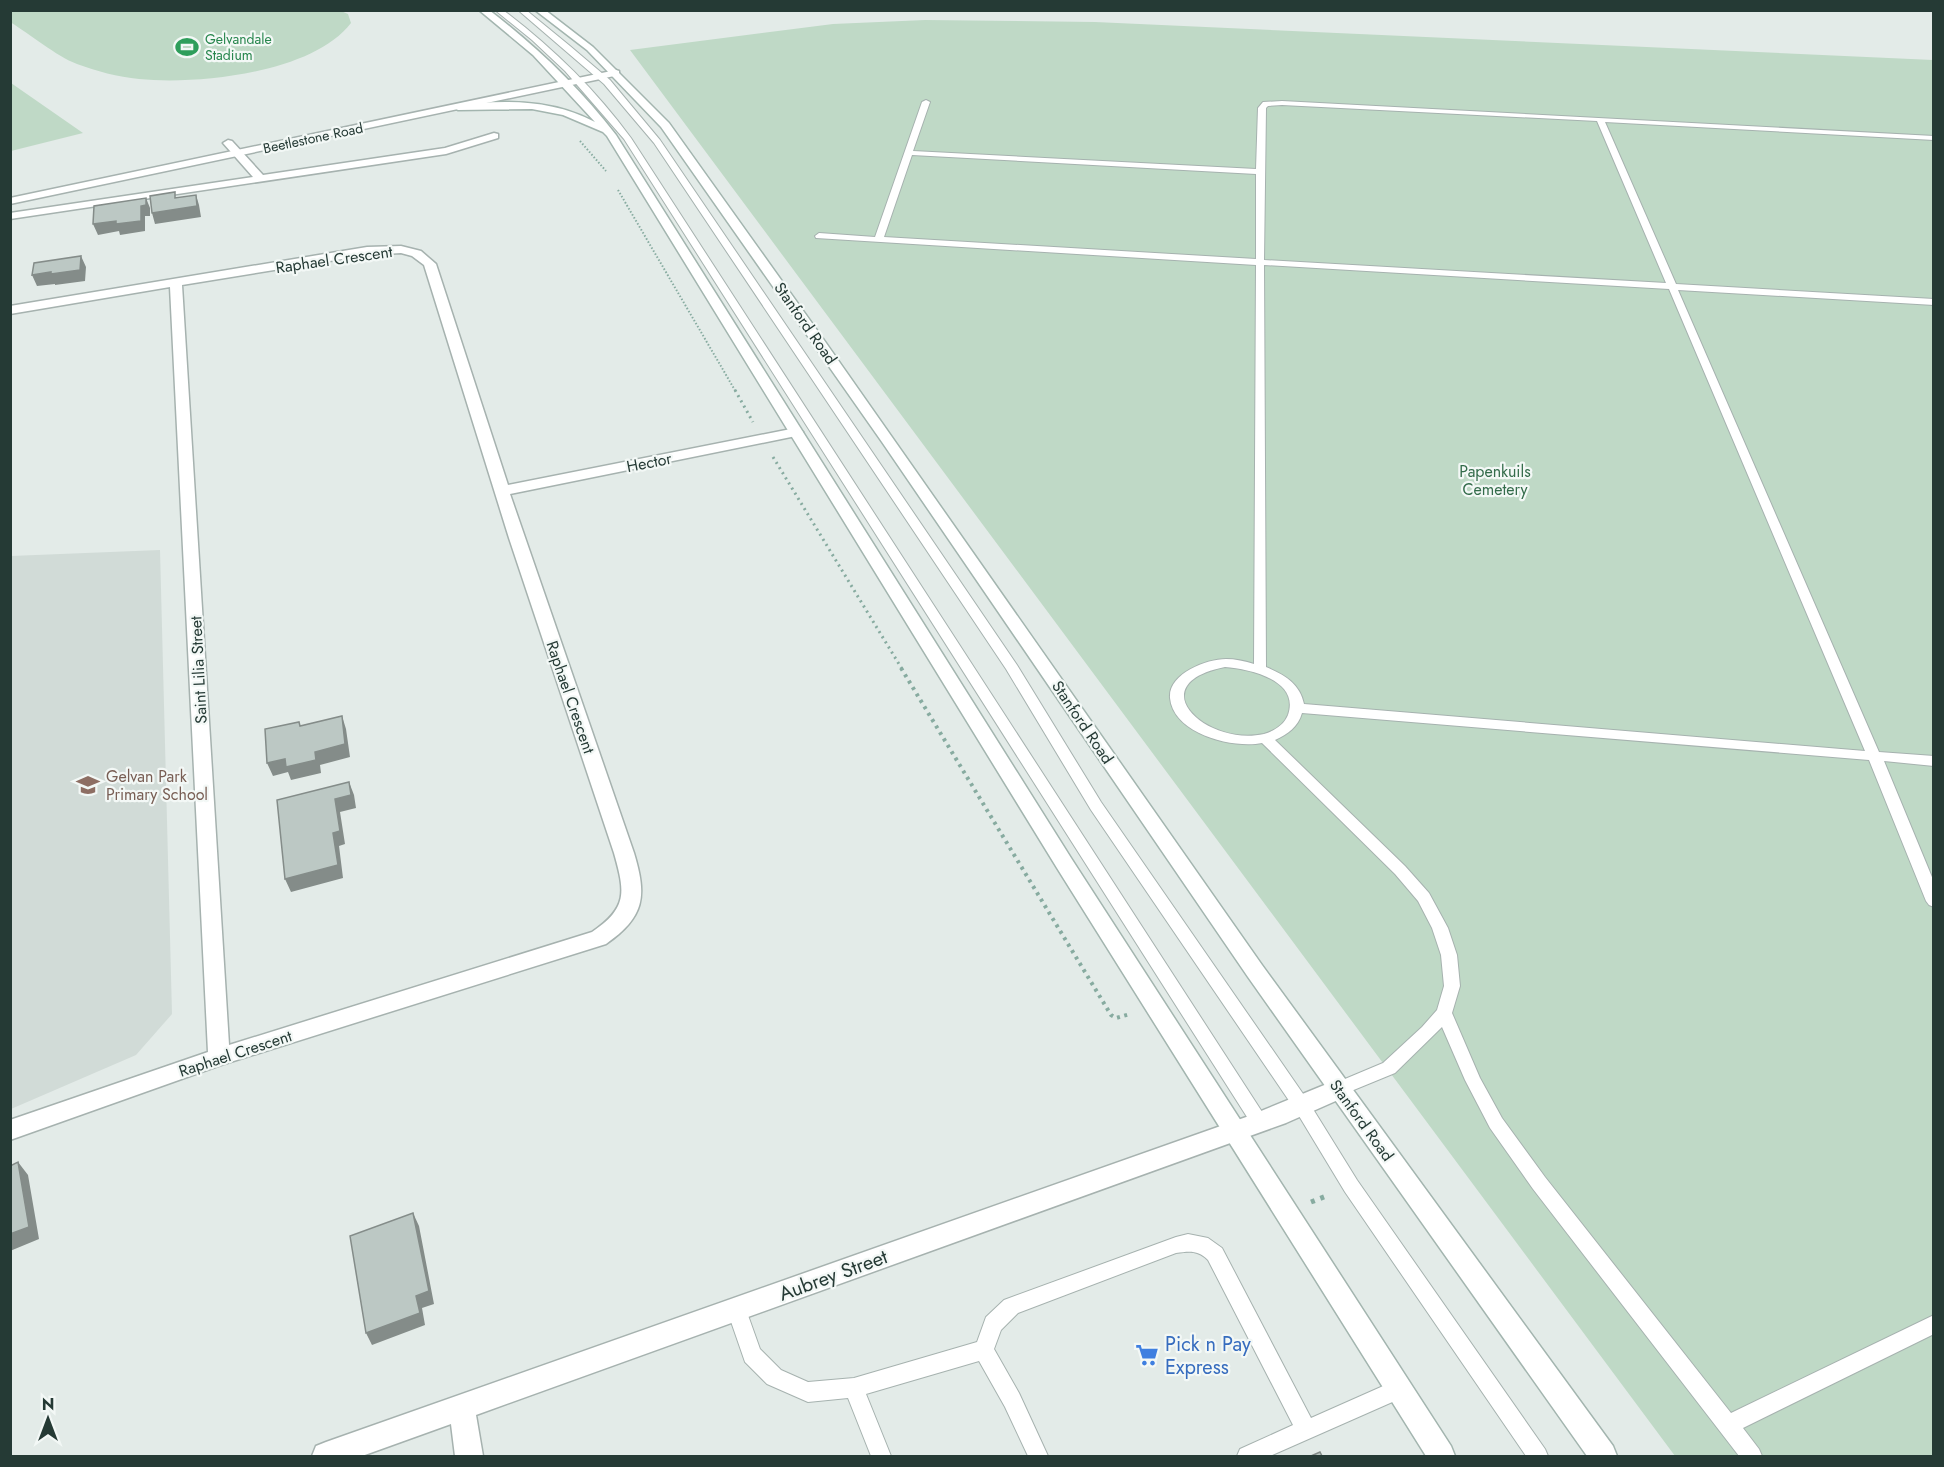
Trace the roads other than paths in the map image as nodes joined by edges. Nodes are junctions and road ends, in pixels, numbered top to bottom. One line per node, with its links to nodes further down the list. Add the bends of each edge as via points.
1 (483, 10): 8 (street)
2 (498, 10): 6 (lane)
3 (521, 10): 5 (lane)
4 (539, 10): 7 (street, Stanford Road, via 564,27)
5 (590, 67): 6 (street); 7 (street); 7 (lane)
6 (571, 71): 8 (street); 10 (lane)
7 (607, 71): 10 (street, Beetlestone Road); 42 (street, Stanford Road, via 665,125 740,229); 43 (lane, via 613,90 657,142 697,200 1012,668 1096,806)
8 (558, 74): 9 (street); 11 (street)
9 (547, 76)
10 (580, 80): 11 (street, Beetlestone Road); 44 (lane, via 642,160)
11 (567, 82): 13 (street, Beetlestone Road); 15 (street)
12 (926, 102): 18 (lane)
13 (458, 107): 15 (street, via 516,104 549,108 578,117); 19 (street, Beetlestone Road)
14 (1600, 119): 17 (lane); 20 (lane, via 1273,103 1262,108); 29 (lane)
15 (611, 135): 32 (street)
16 (494, 136): 21 (street, Beetlestone Road, via 446,151)
17 (1934, 138)
18 (909, 153): 20 (lane); 26 (lane)
19 (238, 154): 21 (street); 22 (street, via 233,142); 23 (street, Beetlestone Road)
20 (1260, 172): 27 (lane)
21 (261, 179): 24 (street, Beetlestone Road)
22 (10, 189)
23 (10, 201)
24 (10, 216)
25 (819, 236): 26 (lane)
26 (879, 239): 27 (lane)
27 (1261, 263): 29 (lane); 34 (lane)
28 (176, 283): 31 (street, Raphael Crescent); 33 (street, Raphael Crescent, via 367,251 418,252 430,264); 41 (street, Saint Lilia Street)
29 (1673, 288): 30 (lane); 37 (lane)
30 (1934, 302)
31 (10, 310)
32 (796, 432): 33 (street, Hector); 44 (street, via 1154,1005)
33 (502, 491): 41 (street, Raphael Crescent, via 631,876 634,893 630,909 623,921 599,939)
34 (1260, 668): 35 (lane, via 1287,685); 36 (lane, via 1225,663 1201,668 1183,680 1178,702 1194,725 1209,733 1228,739)
35 (1297, 708): 36 (lane, via 1287,726); 37 (lane)
36 (1265, 738): 40 (lane, via 1424,897 1449,955 1452,986)
37 (1874, 755): 38 (lane); 39 (lane)
38 (1934, 761)
39 (1934, 901)
40 (1444, 1013): 42 (lane, via 1389,1068); 52 (lane, via 1496,1123)
41 (219, 1057): 45 (street, Raphael Crescent)
42 (1339, 1089): 43 (street, Aubrey Street); 61 (street, Stanford Road)
43 (1302, 1106): 44 (street, Aubrey Street); 60 (lane, via 1351,1185)
44 (1249, 1127): 46 (street, Aubrey Street); 50 (street)
45 (10, 1130)
46 (737, 1310): 49 (lane, via 753,1355 774,1377 808,1392); 51 (street, Aubrey Street)
47 (1934, 1324): 52 (lane)
48 (984, 1350): 49 (lane); 53 (lane, via 993,1324 1011,1306 1176,1245 1206,1244 1215,1254); 57 (lane)
49 (854, 1388): 56 (lane)
50 (1399, 1389): 53 (lane); 59 (street)
51 (462, 1408): 54 (street, Aubrey Street); 55 (street)
52 (1727, 1425): 62 (lane)
53 (1306, 1430): 58 (lane)
54 (326, 1456)
55 (469, 1456)
56 (881, 1456)
57 (1038, 1456)
58 (1247, 1456)
59 (1441, 1456)
60 (1538, 1456)
61 (1603, 1456)
62 (1752, 1456)

